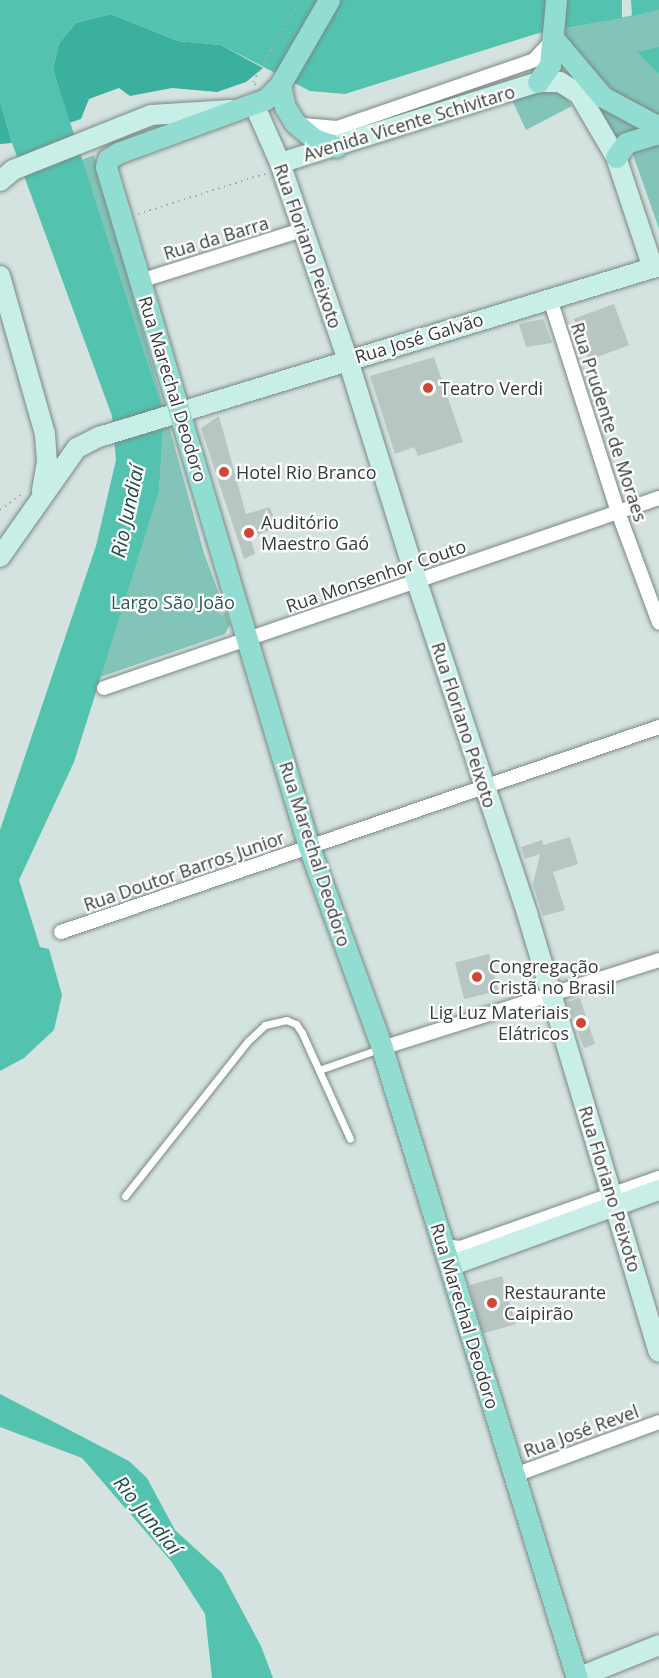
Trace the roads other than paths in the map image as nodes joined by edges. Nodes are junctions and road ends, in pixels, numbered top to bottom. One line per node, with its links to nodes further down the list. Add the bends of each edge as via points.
1 (329, 0): 5 (main road)
2 (556, 0): 3 (main road)
3 (554, 35): 4 (main road, via 550,65); 7 (street, Avenida Vicente Schivitaro, via 534,60 337,128 310,128); 8 (main road, via 603,97)
4 (538, 82): 10 (main road, Avenida Vicente Schivitaro); 11 (main road, via 560,82 579,94)
5 (280, 85): 6 (main road, Rua Marechal Deodoro); 7 (main road, via 285,107)
6 (245, 107): 12 (main road, Rua Floriano Peixoto); 13 (main road, via 170,111 85,140); 17 (main road, Rua Marechal Deodoro, via 108,159 106,167)
7 (295, 123): 10 (main road, via 314,139)
8 (659, 127)
9 (659, 133): 11 (main road, via 626,143)
10 (336, 147): 12 (main road, Avenida Vicente Schivitaro)
11 (616, 157): 15 (main road)
12 (280, 166): 14 (main road, Rua Floriano Peixoto)
13 (6, 176)
14 (302, 230): 17 (street, Rua da Barra); 19 (main road, Rua Floriano Peixoto)
15 (656, 267): 18 (main road, Rua José Galvão)
16 (0, 276): 21 (main road)
17 (140, 281): 20 (main road, Rua Marechal Deodoro)
18 (550, 299): 19 (main road, Rua José Galvão); 25 (street, Rua Prudente de Moraes)
19 (348, 360): 20 (main road, Rua José Galvão); 27 (main road, Rua Floriano Peixoto)
20 (175, 412): 22 (main road, Rua José Galvão, via 99,437); 29 (main road, Rua Marechal Deodoro)
21 (45, 434): 22 (main road); 23 (main road, via 47,462)
22 (78, 448): 23 (main road)
23 (32, 495): 26 (main road)
24 (659, 498): 25 (street, Rua Monsenhor Couto)
25 (618, 512): 27 (street, Rua Monsenhor Couto); 28 (street, Rua Prudente de Moraes)
26 (0, 557)
27 (417, 582): 29 (street, Rua Monsenhor Couto); 32 (main road, Rua Floriano Peixoto)
28 (659, 623)
29 (248, 639): 30 (street, Rua Monsenhor Couto); 33 (main road, Rua Marechal Deodoro)
30 (104, 688)
31 (659, 727): 32 (street, Rua Doutor Barros Junior)
32 (485, 788): 33 (street, Rua Doutor Barros Junior); 36 (main road, Rua Floriano Peixoto)
33 (309, 847): 34 (street, Rua Doutor Barros Junior); 37 (main road, Rua Marechal Deodoro)
34 (61, 932)
35 (659, 960): 36 (street)
36 (551, 995): 37 (street); 43 (main road, Rua Floriano Peixoto)
37 (382, 1048): 38 (lane); 44 (main road, Rua Marechal Deodoro)
38 (319, 1070): 39 (lane); 42 (lane, via 296,1024 286,1020 265,1025)
39 (350, 1139)
40 (659, 1178): 43 (street)
41 (659, 1190): 43 (main road)
42 (125, 1196)
43 (614, 1200): 44 (street, via 460,1248); 45 (main road); 46 (main road, Rua Floriano Peixoto)
44 (444, 1246): 45 (main road, Rua Marechal Deodoro)
45 (450, 1266): 48 (main road, Rua Marechal Deodoro)
46 (659, 1352)
47 (659, 1422): 48 (street, Rua José Revel)
48 (515, 1475): 50 (main road, Rua Marechal Deodoro)
49 (659, 1645): 50 (main road)
50 (577, 1678)

